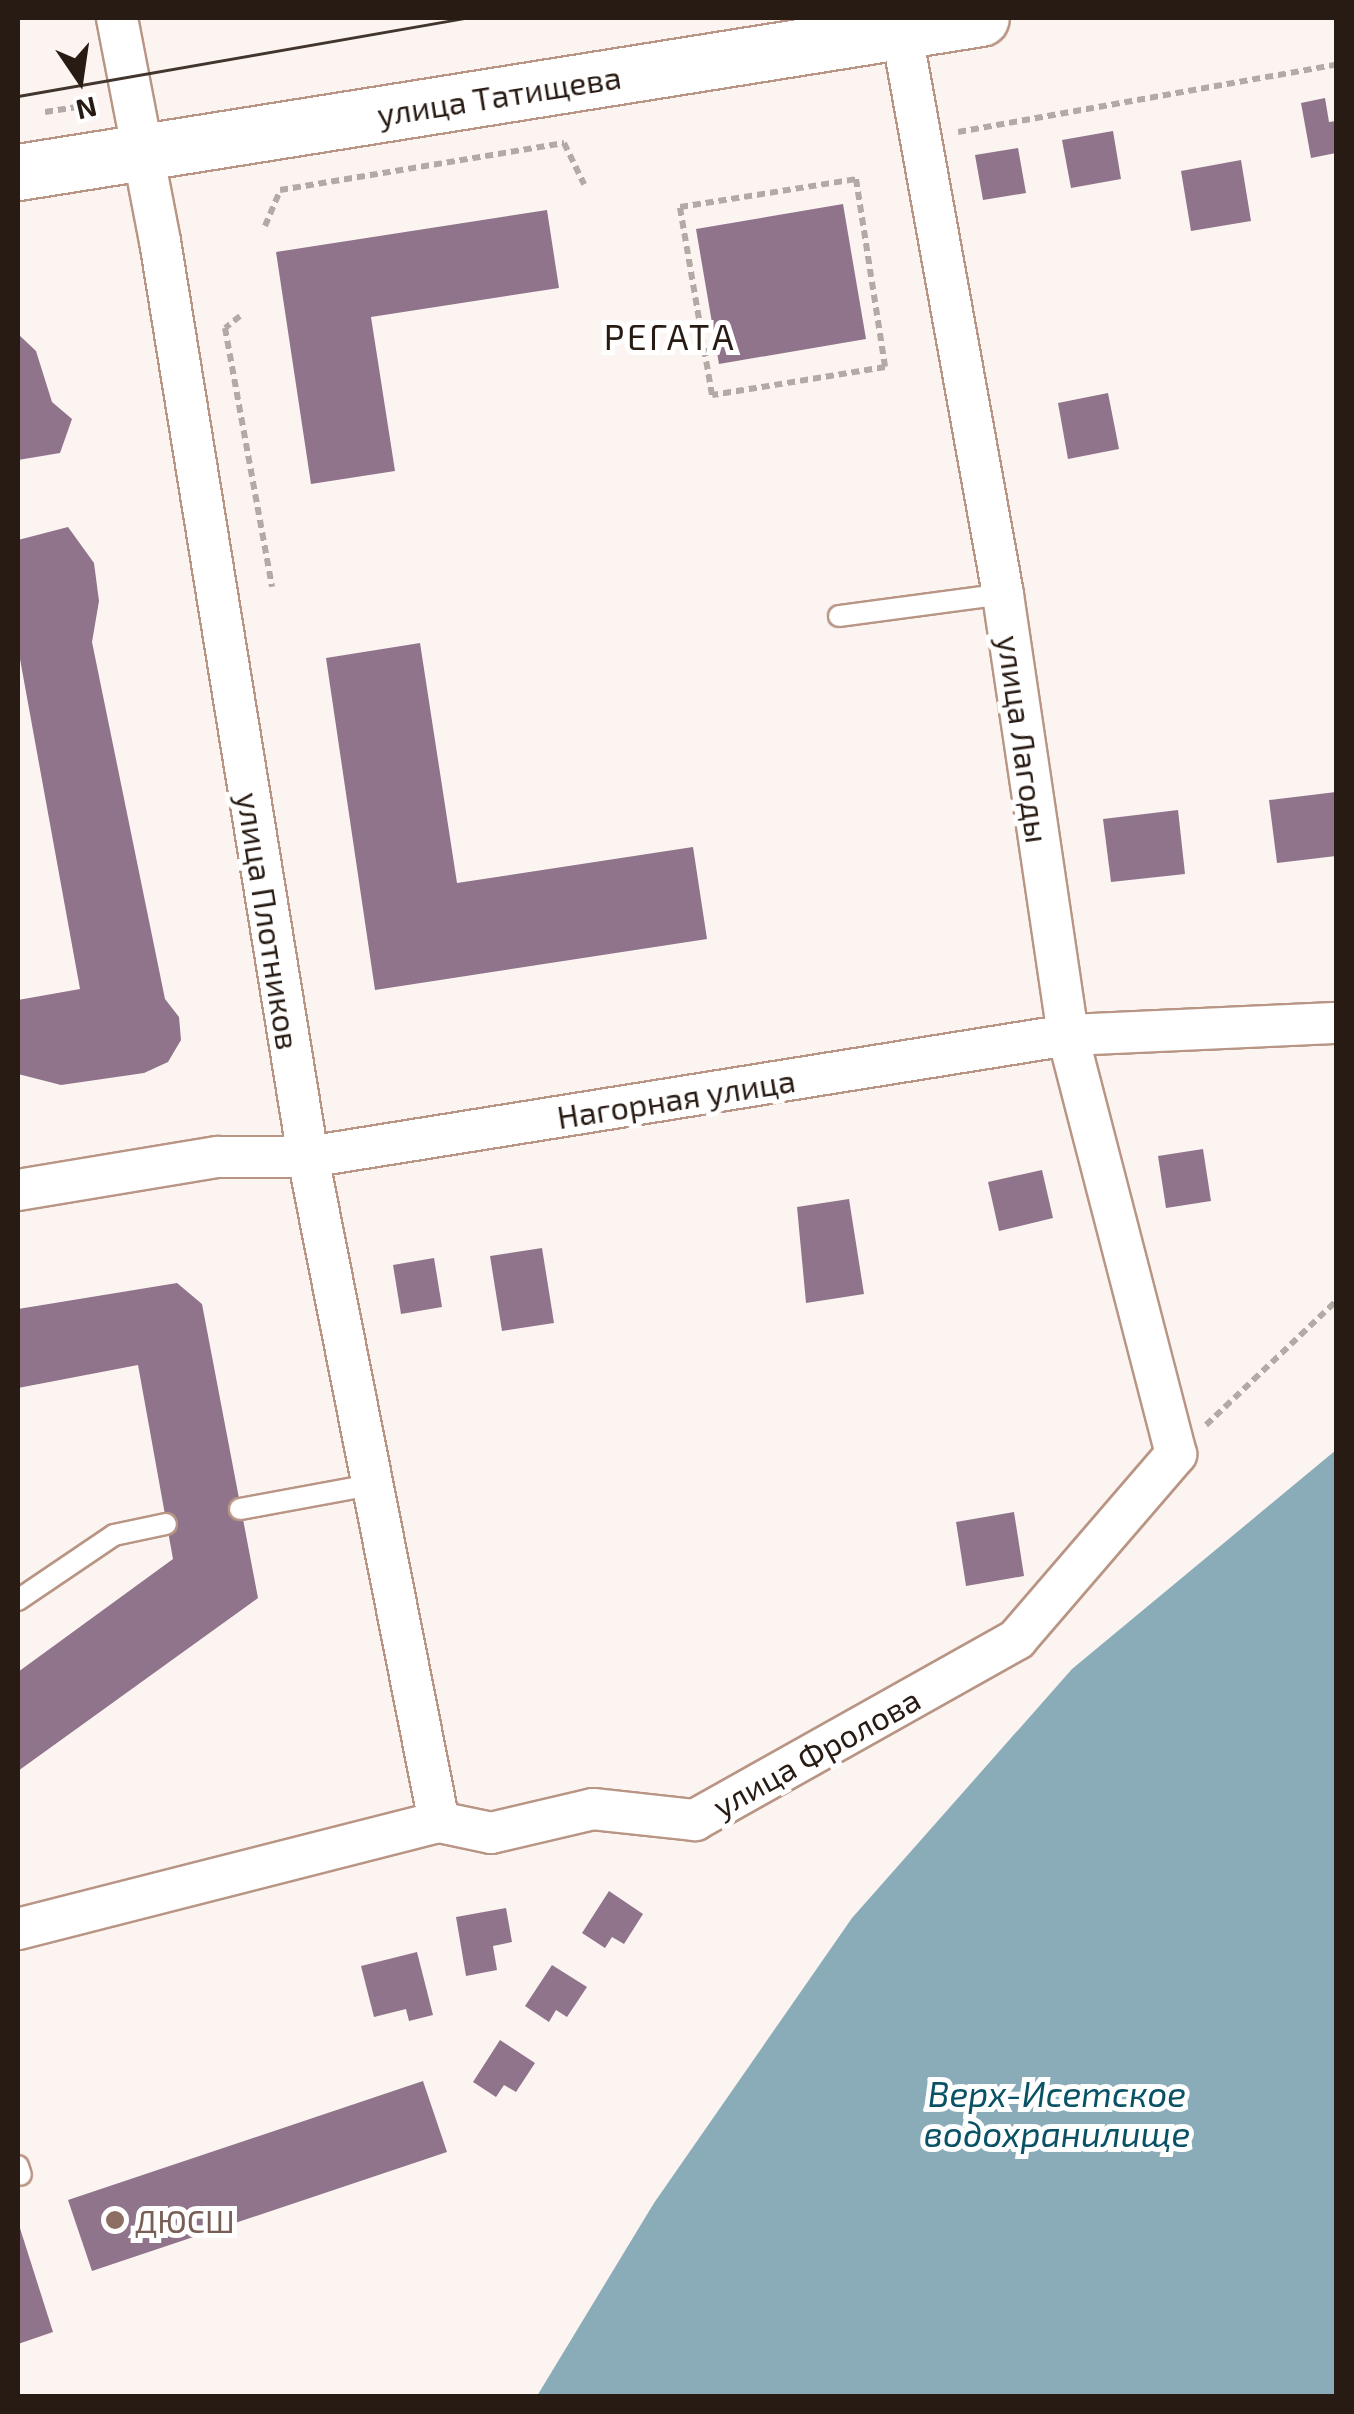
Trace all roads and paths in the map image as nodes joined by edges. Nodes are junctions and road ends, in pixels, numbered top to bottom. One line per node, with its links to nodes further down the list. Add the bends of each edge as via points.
1 (117, 18): 8 (street, улица Плотников)
2 (980, 18): 3 (street, улица Татищева)
3 (901, 24): 7 (street, улица Лагоды); 8 (street, улица Татищева)
4 (1336, 66): 7 (path)
5 (108, 102): 6 (path)
6 (45, 112)
7 (922, 138): 15 (street, улица Лагоды)
8 (143, 153): 9 (street, улица Татищева); 19 (street, улица Плотников)
9 (18, 172)
10 (584, 184): 11 (path, via 564,143 280,190)
11 (265, 226)
12 (240, 316): 14 (path, via 225,328)
13 (880, 336): 13 (path, via 885,367 712,395 680,207 856,180)
14 (272, 587)
15 (1003, 594): 16 (lane); 18 (street, улица Лагоды)
16 (839, 616)
17 (1336, 1023): 18 (street, Нагорная улица)
18 (1068, 1035): 19 (street, Нагорная улица); 22 (street, улица Лагоды)
19 (308, 1158): 20 (street, Нагорная улица, via 218,1157); 23 (street, улица Плотников)
20 (18, 1190)
21 (1336, 1301): 22 (path)
22 (1176, 1454): 27 (street, улица Фролова, via 1017,1639 695,1820 593,1809 491,1832)
23 (371, 1485): 24 (lane); 27 (street, улица Плотников)
24 (240, 1509)
25 (166, 1524): 26 (lane, via 114,1534)
26 (18, 1600)
27 (439, 1822): 28 (street, улица Фролова)
28 (18, 1928)

